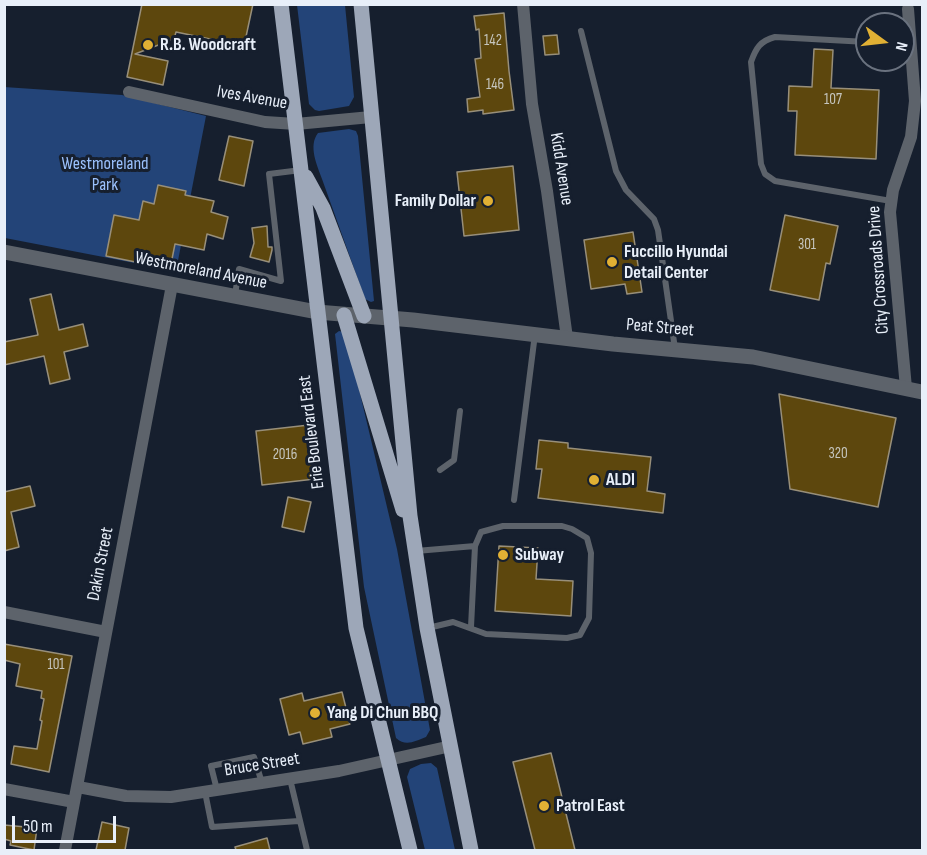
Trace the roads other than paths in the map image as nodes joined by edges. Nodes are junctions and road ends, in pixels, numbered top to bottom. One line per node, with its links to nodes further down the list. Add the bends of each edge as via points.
1 (281, 4): 11 (main road, Erie Boulevard East)
2 (361, 4): 10 (main road)
3 (524, 4): 22 (street, Kidd Avenue, via 532,104)
4 (908, 9): 5 (street, City Crossroads Drive)
5 (908, 12)
6 (581, 31): 23 (lane, via 616,171 626,190 654,219 658,230)
7 (855, 41): 13 (lane, via 775,37 763,40 756,49 751,62 761,164 765,174 775,181)
8 (911, 72): 13 (street, City Crossroads Drive, via 915,101 911,137)
9 (129, 92): 11 (street, Ives Avenue, via 265,122)
10 (371, 117): 11 (street, Ives Avenue); 20 (main road)
11 (296, 124): 12 (main road, Erie Boulevard East)
12 (301, 170): 16 (lane, via 269,174 281,281 239,269); 17 (main road, Erie Boulevard East); 19 (main road, via 323,208)
13 (891, 201): 24 (street, City Crossroads Drive)
14 (4, 252): 15 (street, Westmoreland Avenue)
15 (172, 285): 16 (street, Westmoreland Avenue); 34 (street, Dakin Street)
16 (234, 297): 17 (street, Westmoreland Avenue)
17 (318, 312): 18 (street, Westmoreland Avenue); 36 (main road, Erie Boulevard East, via 356,628)
18 (344, 315): 19 (street, Westmoreland Avenue); 30 (main road)
19 (364, 316): 20 (street, Westmoreland Avenue)
20 (391, 319): 21 (street, Peat Street); 30 (main road)
21 (535, 334): 22 (street, Peat Street); 28 (lane)
22 (567, 338): 23 (street, Peat Street)
23 (675, 349): 24 (street, Peat Street, via 753,357)
24 (906, 388): 25 (street, Peat Street)
25 (922, 392)
26 (460, 411): 27 (lane, via 454,459)
27 (440, 470)
28 (514, 500)
29 (476, 546): 30 (lane); 32 (lane); 32 (lane, via 481,532 503,526 562,526 587,538 591,553 589,618 580,635 567,638 486,634)
30 (416, 551): 33 (main road)
31 (4, 612): 34 (street)
32 (471, 627): 33 (lane, via 453,622)
33 (427, 628): 35 (main road)
34 (106, 632): 39 (street, Dakin Street)
35 (451, 746): 36 (street, Bruce Street); 47 (main road)
36 (387, 760): 37 (street, Bruce Street); 46 (main road, Erie Boulevard East)
37 (290, 778): 38 (street, Bruce Street); 43 (lane)
38 (262, 783): 41 (street, Bruce Street); 41 (lane, via 254,757 212,766)
39 (78, 787): 41 (street, Bruce Street, via 126,796 171,797); 42 (street, Dakin Street)
40 (4, 789): 42 (street)
41 (211, 791): 43 (lane, via 212,827)
42 (74, 802): 44 (street, Dakin Street)
43 (298, 821): 45 (lane)
44 (65, 850)
45 (307, 850)
46 (410, 850)
47 (471, 850)

